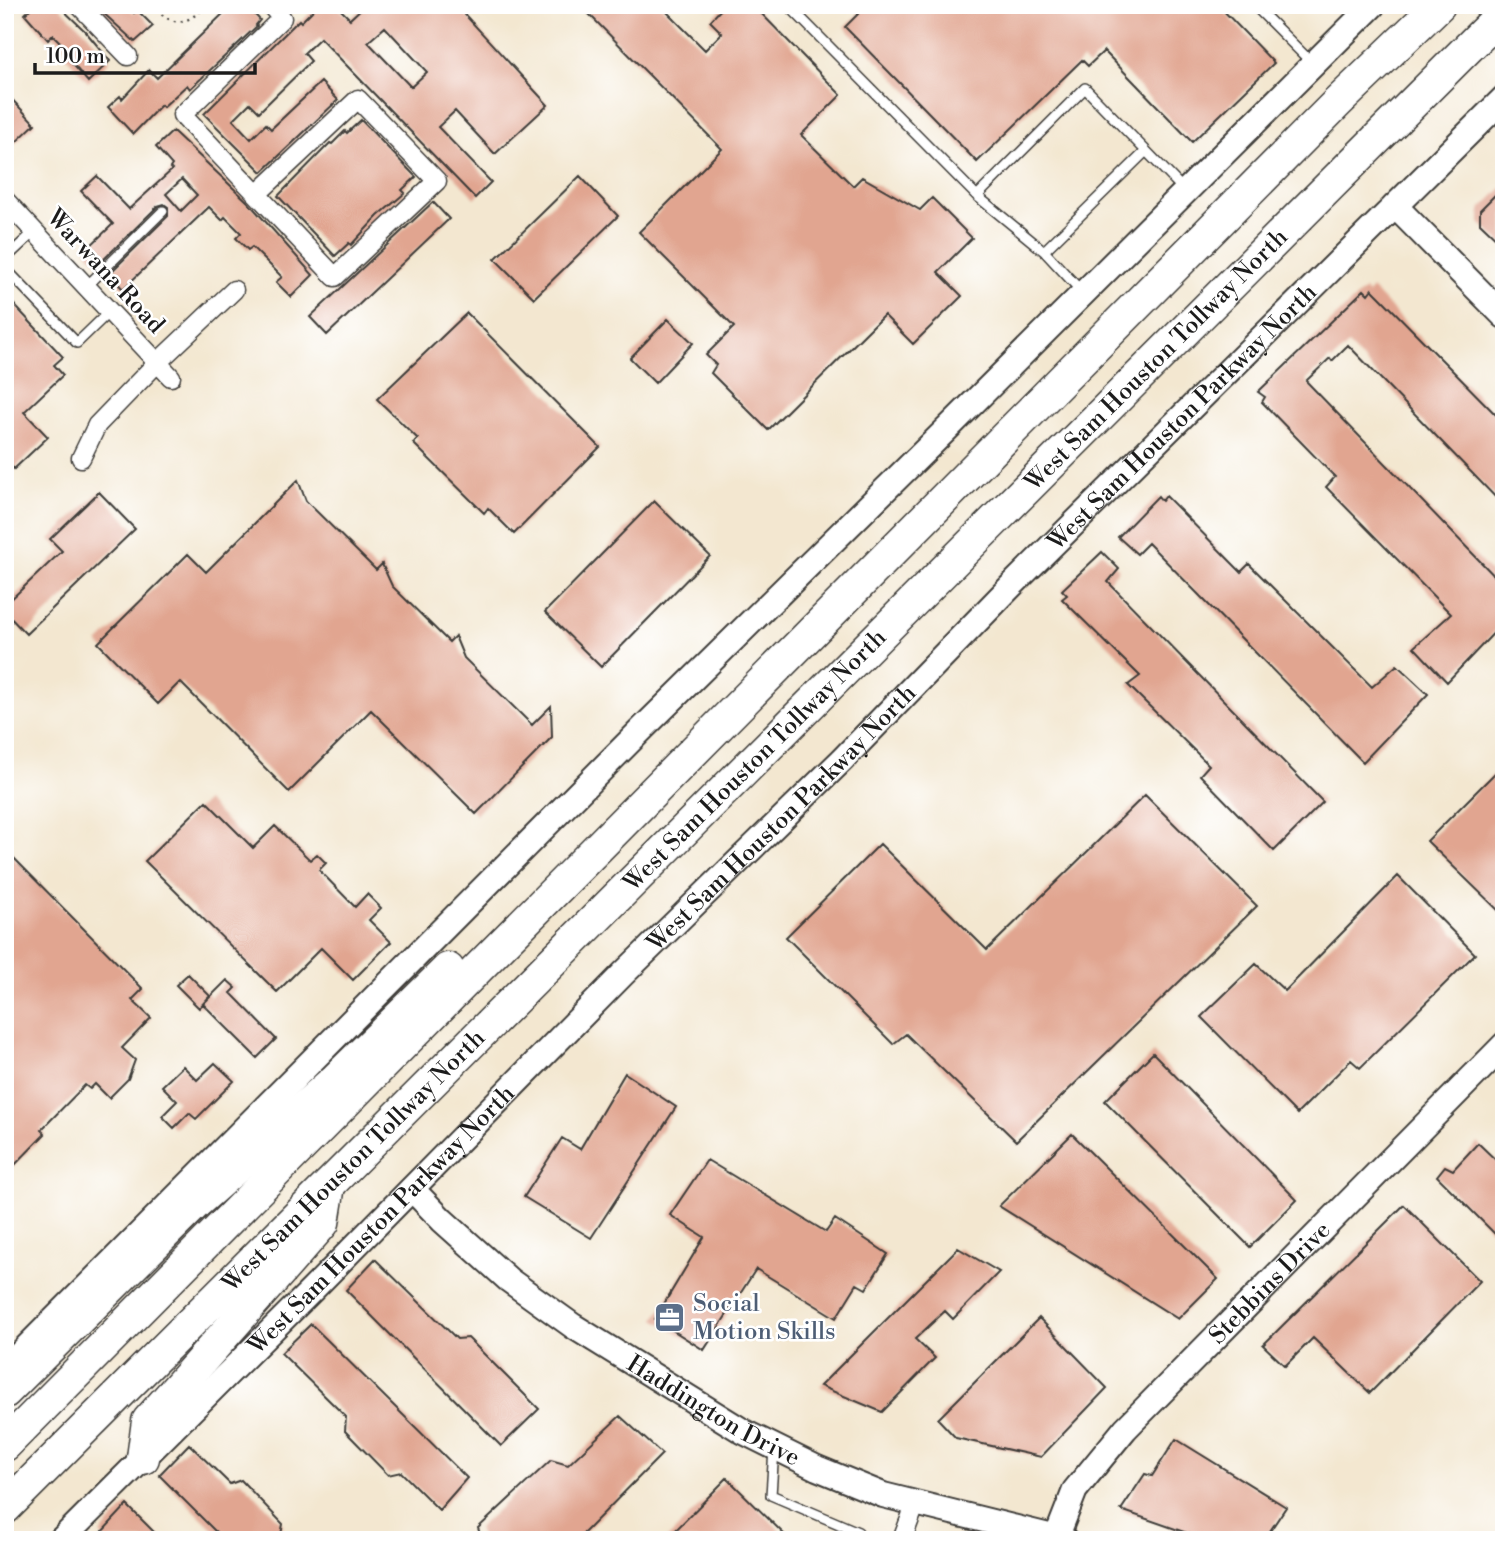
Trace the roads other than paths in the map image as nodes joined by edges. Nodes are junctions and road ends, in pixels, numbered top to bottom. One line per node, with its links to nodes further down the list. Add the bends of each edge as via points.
1 (79, 5): 9 (street)
2 (270, 5): 15 (street, via 282,18 182,115)
3 (788, 5): 16 (lane)
4 (1255, 5): 10 (lane)
5 (1373, 5): 10 (main road)
6 (1426, 5): 12 (highway)
7 (1439, 5): 12 (highway, West Sam Houston Tollway North)
8 (1504, 12): 34 (highway, West Sam Houston Tollway North)
9 (128, 56)
10 (1313, 65): 14 (main road)
11 (1504, 98): 18 (main road, West Sam Houston Parkway North)
12 (1337, 103): 32 (highway, West Sam Houston Tollway North)
13 (1146, 151): 14 (lane); 16 (lane, via 1085,88); 21 (lane)
14 (1185, 191): 26 (main road)
15 (257, 194): 15 (street, via 335,277 437,181 358,99)
16 (977, 196): 21 (lane)
17 (5, 200): 20 (street, Warwana Road)
18 (1395, 206): 28 (main road); 35 (main road, West Sam Houston Parkway North)
19 (163, 211): 24 (lane)
20 (35, 231): 22 (lane); 24 (street, Warwana Road)
21 (1044, 251): 26 (lane)
22 (5, 259)
23 (5, 268): 27 (lane, via 77,343)
24 (87, 286): 27 (street, Warwana Road)
25 (234, 290): 29 (street)
26 (1083, 293): 36 (main road, via 643,727)
27 (110, 311): 29 (street, Warwana Road)
28 (1504, 316)
29 (158, 362): 30 (street, Warwana Road); 31 (street, via 97,425)
30 (171, 377)
31 (81, 458)
32 (582, 865): 37 (highway, via 463,955 336,1079 198,1201); 38 (highway, West Sam Houston Tollway North)
33 (1504, 1045): 43 (main road, Stebbins Drive, via 1125,1429 1074,1490)
34 (329, 1185): 40 (highway, via 323,1223 148,1421); 42 (highway, West Sam Houston Tollway North)
35 (412, 1189): 39 (main road, Haddington Drive, via 530,1296); 40 (main road, West Sam Houston Parkway North)
36 (5, 1369)
37 (5, 1392)
38 (5, 1445)
39 (774, 1447): 41 (main road, Haddington Drive, via 883,1495); 45 (lane, via 771,1494 858,1532)
40 (143, 1458): 44 (main road, West Sam Houston Parkway North)
41 (916, 1503): 43 (main road, Haddington Drive); 46 (street)
42 (5, 1508)
43 (1061, 1538)
44 (61, 1540)
45 (856, 1540)
46 (902, 1540)

